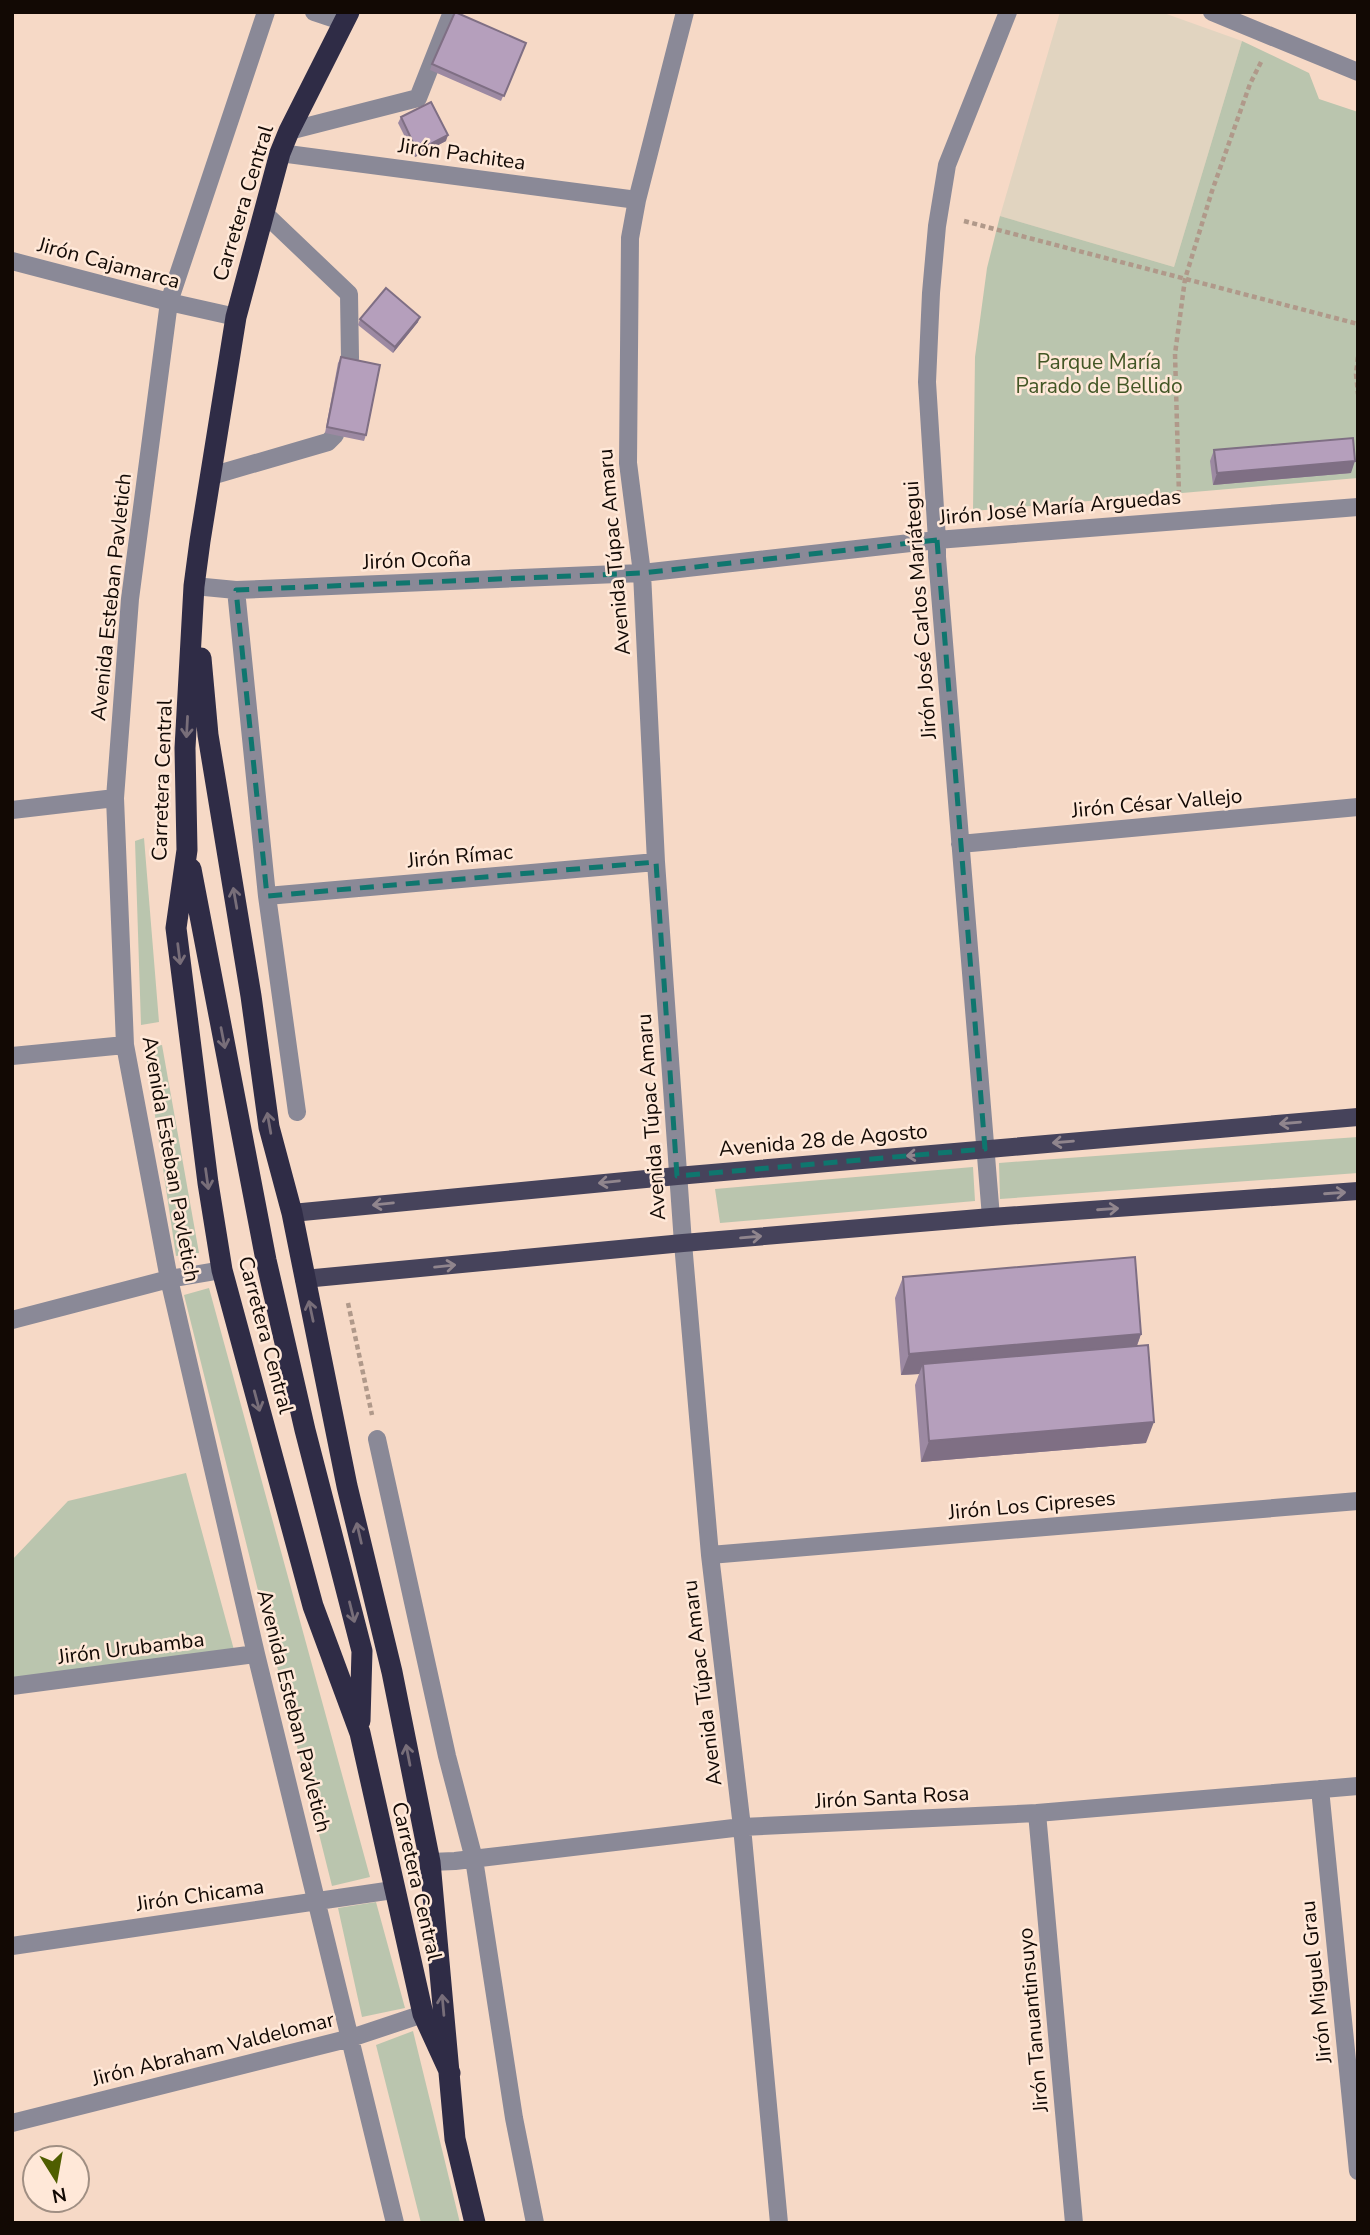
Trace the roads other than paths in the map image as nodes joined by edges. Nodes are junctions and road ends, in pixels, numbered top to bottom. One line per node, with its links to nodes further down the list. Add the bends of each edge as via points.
1 (266, 12): 14 (street, Avenida Esteban Pavletich)
2 (314, 12): 7 (street)
3 (452, 12): 9 (street, via 418,98)
4 (685, 12): 11 (street, Avenida Túpac Amaru)
5 (1009, 12): 20 (street, Jirón José Carlos Mariátegui, via 947,165 939,214 927,382)
6 (1212, 12): 8 (street)
7 (347, 17): 9 (highway, Carretera Central)
8 (1358, 72)
9 (289, 131): 10 (highway, Carretera Central)
10 (280, 153): 11 (street, Jirón Pachitea); 12 (highway, Carretera Central)
11 (637, 200): 21 (street, Avenida Túpac Amaru, via 630,239 628,463)
12 (264, 214): 15 (highway, Carretera Central); 16 (street, via 349,294)
13 (12, 261): 14 (street, Jirón Cajamarca)
14 (169, 303): 15 (street, Jirón Cajamarca); 24 (street, Avenida Esteban Pavletich, via 130,599)
15 (236, 317): 18 (highway, Carretera Central)
16 (348, 365)
17 (335, 435): 18 (street, via 328,442)
18 (211, 476): 22 (highway, Carretera Central)
19 (1358, 507): 20 (street, Jirón José María Arguedas)
20 (937, 540): 21 (street, Jirón José María Arguedas); 27 (street, Jirón José Carlos Mariátegui)
21 (642, 573): 23 (street, Jirón Ocoña); 29 (street, Avenida Túpac Amaru)
22 (194, 586): 23 (street, Jirón Ocoña); 28 (highway, Carretera Central, one-way to 28, via 185,748); 38 (highway, Carretera Central, one-way to 22, via 269,1127 208,735)
23 (236, 590): 30 (street)
24 (115, 798): 26 (street); 31 (street, Avenida Esteban Pavletich)
25 (1358, 807): 27 (street, Jirón César Vallejo)
26 (12, 810)
27 (960, 844): 35 (street, Jirón José Carlos Mariátegui)
28 (187, 850): 41 (highway, one-way to 41); 42 (highway, Carretera Central, one-way to 42, via 176,929)
29 (656, 862): 30 (street, Jirón Rímac); 36 (street, Avenida Túpac Amaru)
30 (267, 896): 33 (street)
31 (124, 1045): 32 (street); 43 (street, Avenida Esteban Pavletich)
32 (12, 1056)
33 (297, 1112)
34 (1358, 1117): 35 (main road, Avenida 28 de Agosto, one-way to 35)
35 (985, 1149): 36 (main road, Avenida 28 de Agosto, one-way to 36); 39 (street, Jirón José Carlos Mariátegui)
36 (677, 1175): 38 (main road, Avenida 28 de Agosto, one-way to 38); 40 (street, Avenida Túpac Amaru)
37 (1358, 1191): 39 (main road, one-way to 37)
38 (292, 1213): 41 (highway); 44 (highway, Carretera Central)
39 (991, 1217): 40 (main road, one-way to 39)
40 (683, 1243): 44 (main road, one-way to 40); 48 (street, Avenida Túpac Amaru)
41 (266, 1260): 44 (highway); 51 (highway, one-way to 51, via 362,1651)
42 (222, 1270): 43 (street); 51 (highway, Carretera Central, one-way to 51, via 313,1606)
43 (169, 1279): 45 (street); 49 (street, Avenida Esteban Pavletich)
44 (304, 1279): 57 (highway, Carretera Central, one-way to 44)
45 (12, 1320)
46 (377, 1439): 56 (street)
47 (1358, 1501): 48 (street, Jirón Los Cipreses)
48 (710, 1555): 55 (street, Avenida Túpac Amaru)
49 (256, 1654): 50 (street, Jirón Urubamba); 59 (street, Avenida Esteban Pavletich)
50 (12, 1686)
51 (360, 1733): 58 (highway, Carretera Central)
52 (1358, 1786): 53 (street, Jirón Santa Rosa)
53 (1320, 1790): 54 (street, Jirón Santa Rosa); 65 (street, Jirón Miguel Grau)
54 (1037, 1813): 55 (street, Jirón Santa Rosa); 70 (street, Jirón Tanuantinsuyo)
55 (742, 1827): 56 (street, Jirón Santa Rosa); 69 (street, Avenida Túpac Amaru)
56 (474, 1858): 57 (street, Jirón Santa Rosa); 68 (street)
57 (430, 1862): 63 (highway, Carretera Central, one-way to 57)
58 (393, 1889): 59 (street, Jirón Chicama); 61 (highway, Carretera Central)
59 (317, 1901): 60 (street, Jirón Chicama); 62 (street, Avenida Esteban Pavletich)
60 (12, 1946)
61 (423, 2014): 62 (street, Jirón Abraham Valdelomar); 63 (highway, Carretera Central)
62 (351, 2038): 64 (street, Jirón Abraham Valdelomar); 66 (street, Avenida Esteban Pavletich)
63 (450, 2073): 67 (highway, Carretera Central, via 455,2139)
64 (12, 2123)
65 (1358, 2171)
66 (395, 2223)
67 (475, 2223)
68 (535, 2223)
69 (779, 2223)
70 (1074, 2223)

